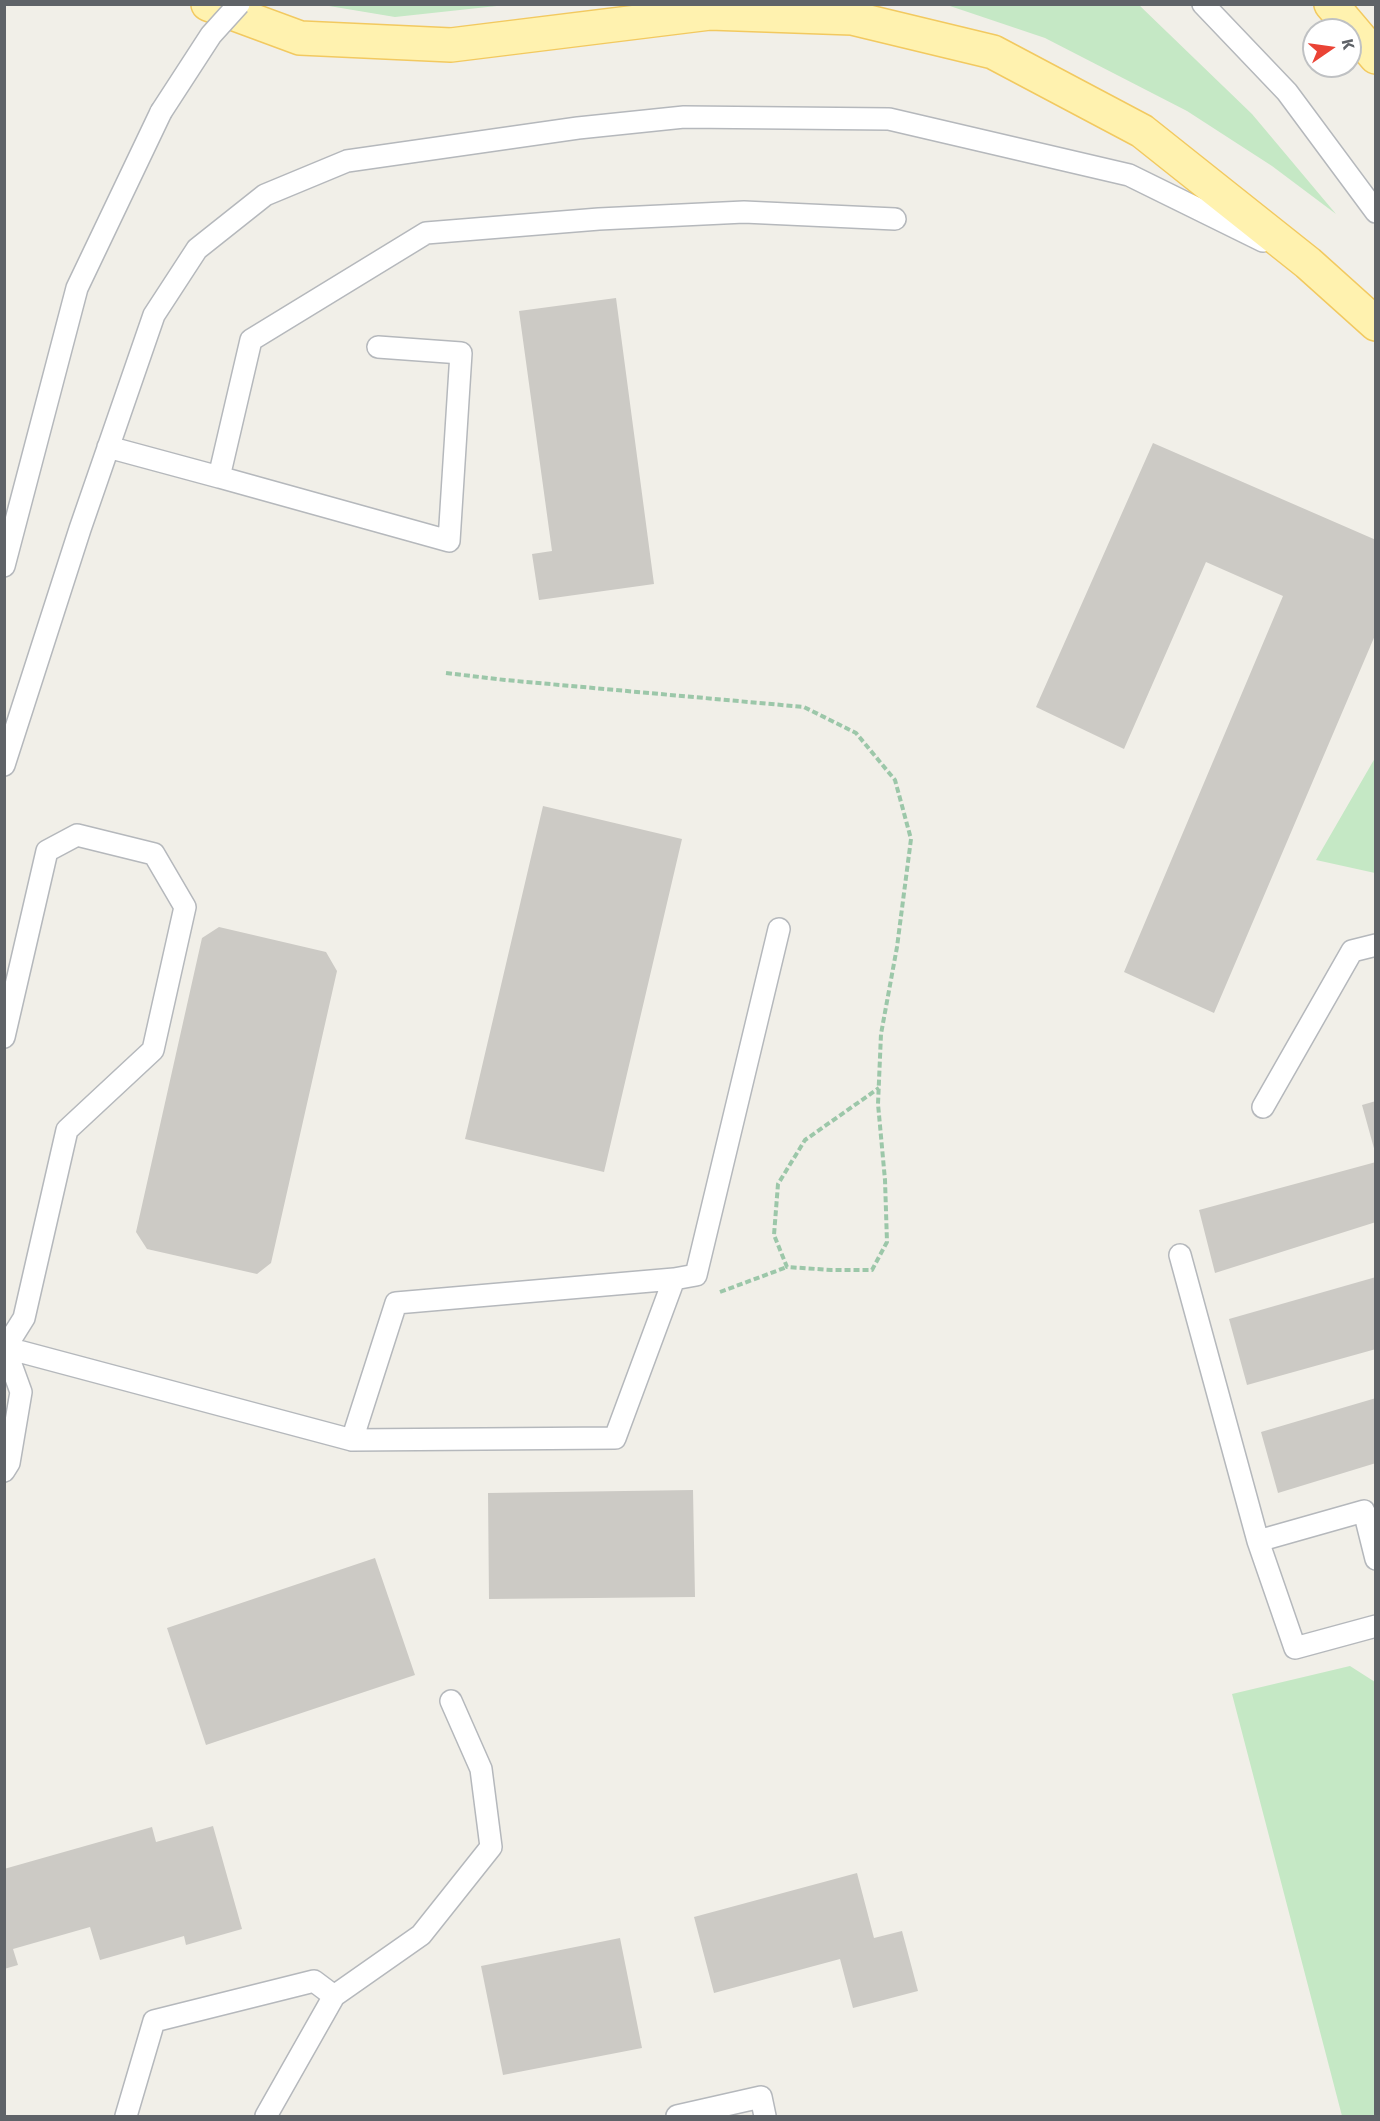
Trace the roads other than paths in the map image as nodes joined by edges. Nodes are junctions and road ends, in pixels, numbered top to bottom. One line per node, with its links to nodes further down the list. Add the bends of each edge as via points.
1 (208, 4): 8 (main road, via 300,38 451,45 710,13 852,18 993,52 1142,131)
2 (239, 4): 13 (lane, bridge, via 211,35 162,112 77,288)
3 (1203, 4): 6 (lane, via 1287,92)
4 (1331, 4): 5 (main road)
5 (1376, 57)
6 (1376, 212)
7 (894, 219): 12 (lane, via 744,212 426,233 251,340)
8 (1308, 263): 9 (main road); 11 (lane, via 1129,175 889,118 684,117 347,161 266,195 197,249 154,315)
9 (1376, 324)
10 (378, 347): 12 (lane, via 461,354 449,541)
11 (108, 447): 12 (lane); 14 (lane)
12 (219, 477)
13 (4, 566)
14 (4, 765)
15 (779, 929): 20 (lane, via 696,1275)
16 (1376, 945): 18 (lane, via 1352,951)
17 (4, 1037): 21 (lane, via 47,851 77,835 154,854 185,907 153,1050 67,1130 24,1318)
18 (1263, 1107)
19 (1180, 1254): 24 (lane)
20 (674, 1279): 22 (lane, via 396,1303); 22 (lane, via 615,1438)
21 (5, 1348): 22 (lane); 23 (lane, via 21,1392 9,1463)
22 (352, 1440)
23 (4, 1471)
24 (1258, 1541): 25 (lane, via 1364,1511); 26 (lane, via 1295,1648)
25 (1376, 1559)
26 (1376, 1626)
27 (451, 1701): 28 (lane, via 481,1769 491,1847 421,1935)
28 (333, 1996): 29 (lane, via 314,1981 154,2020); 30 (lane)
29 (126, 2116)
30 (266, 2116)
31 (678, 2116): 32 (lane, via 761,2097)
32 (765, 2116)

